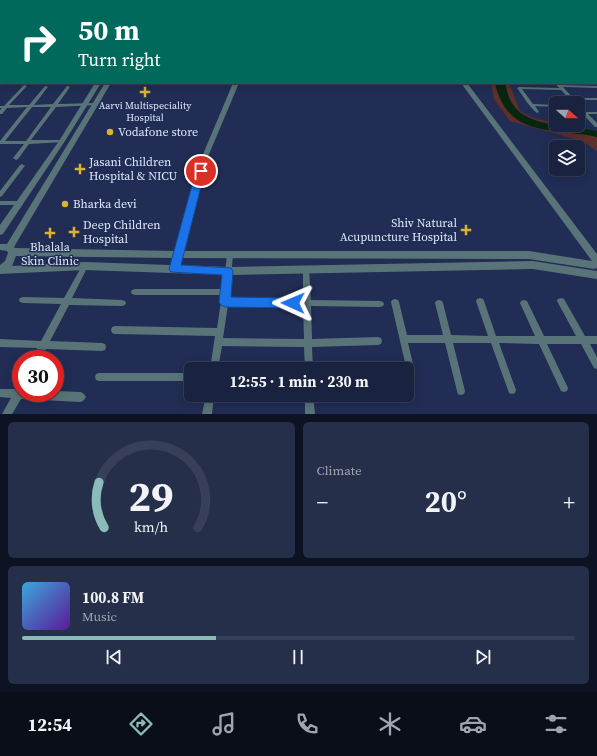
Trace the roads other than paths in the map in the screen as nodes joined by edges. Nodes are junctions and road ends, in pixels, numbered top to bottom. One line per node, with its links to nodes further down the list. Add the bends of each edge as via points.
1 (541, 0): 2 (street)
2 (548, 0)
3 (65, 84): 17 (street)
4 (97, 84): 15 (street)
5 (107, 84): 16 (street)
6 (236, 84): 38 (street, via 204,159)
7 (465, 84): 41 (street)
8 (25, 86): 22 (street)
9 (559, 86): 11 (street); 12 (street); 18 (street, via 519,88)
10 (46, 87): 19 (street)
11 (597, 87)
12 (568, 96)
13 (585, 99): 14 (street)
14 (597, 99)
15 (86, 104): 16 (street); 17 (street); 28 (street)
16 (96, 104): 37 (street)
17 (54, 105): 19 (street); 29 (street)
18 (531, 105): 20 (street); 23 (street)
19 (29, 106): 22 (street); 30 (street)
20 (549, 106)
21 (0, 107): 22 (street)
22 (6, 107): 24 (street)
23 (537, 112)
24 (0, 113)
25 (585, 113): 26 (street); 27 (street)
26 (597, 113)
27 (597, 126)
28 (62, 141): 29 (street); 35 (street)
29 (28, 142): 30 (street); 31 (street)
30 (0, 143)
31 (16, 158)
32 (22, 166): 33 (street)
33 (0, 195)
34 (0, 203): 35 (street)
35 (20, 203): 36 (street)
36 (0, 232)
37 (8, 249): 38 (street); 44 (street, via 12,259)
38 (179, 253): 39 (street); 42 (street)
39 (230, 255): 41 (street, via 529,255); 45 (street)
40 (85, 266): 42 (street); 44 (street); 51 (street)
41 (596, 267): 43 (street)
42 (174, 269): 45 (street)
43 (306, 269): 45 (street); 55 (street)
44 (0, 270)
45 (228, 271): 47 (street)
46 (135, 292): 47 (street)
47 (226, 292): 52 (street)
48 (23, 300): 51 (street)
49 (480, 301): 63 (street)
50 (561, 301): 65 (street)
51 (66, 302): 54 (street); 70 (street)
52 (225, 302): 55 (street); 60 (street)
53 (395, 302): 61 (street)
54 (122, 303)
55 (306, 303): 58 (street); 71 (street)
56 (439, 303): 62 (street)
57 (524, 303): 64 (street)
58 (380, 304)
59 (115, 330): 60 (street)
60 (220, 332): 68 (street)
61 (404, 339): 62 (street); 76 (street)
62 (449, 339): 63 (street); 82 (street)
63 (493, 339): 64 (street); 81 (street)
64 (540, 339): 65 (street); 80 (street)
65 (582, 340): 66 (street); 77 (street)
66 (597, 340)
67 (378, 341): 71 (street)
68 (218, 342): 71 (street); 74 (street)
69 (0, 343): 70 (street)
70 (44, 343): 72 (street); 73 (street)
71 (308, 343): 75 (street)
72 (102, 347)
73 (40, 350)
74 (215, 362)
75 (308, 362)
76 (409, 362)
77 (597, 365)
78 (99, 377): 79 (street)
79 (184, 378)
80 (564, 388)
81 (512, 390)
82 (461, 391)
83 (12, 392): 84 (street)
84 (0, 393)
85 (64, 395): 86 (street)
86 (81, 397)
87 (14, 402): 90 (street)
88 (209, 402): 91 (street)
89 (309, 402): 92 (street)
90 (7, 414)
91 (207, 414)
92 (310, 414)

